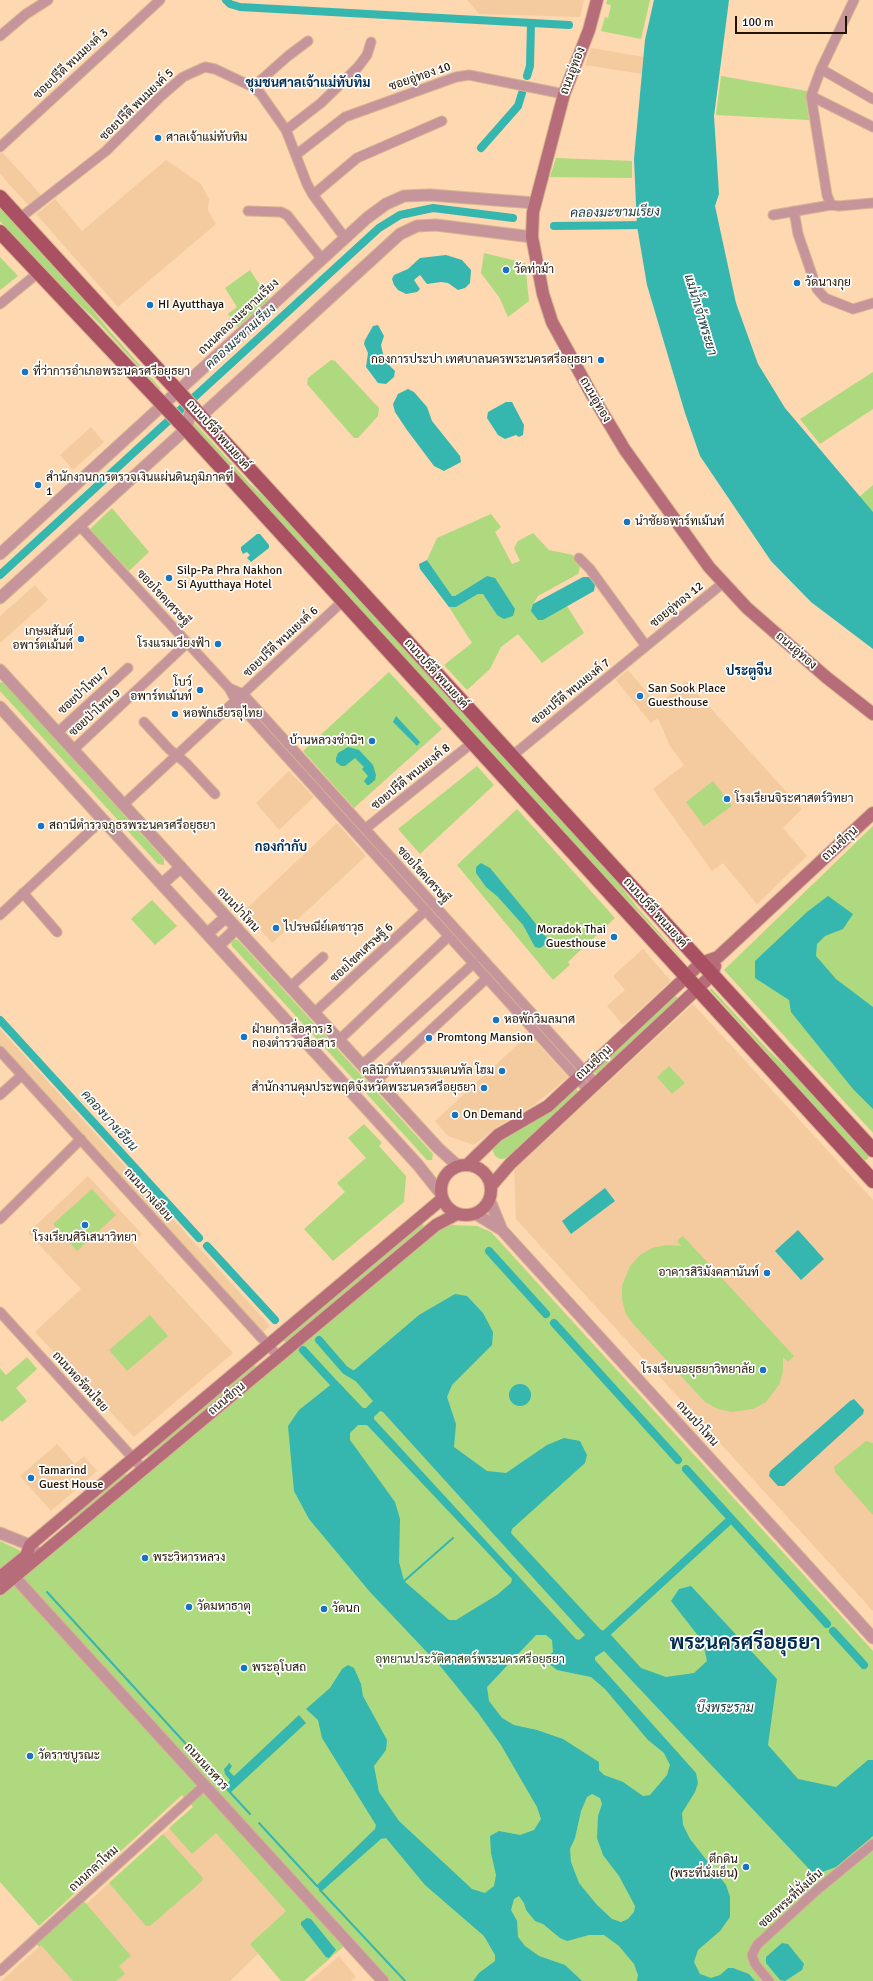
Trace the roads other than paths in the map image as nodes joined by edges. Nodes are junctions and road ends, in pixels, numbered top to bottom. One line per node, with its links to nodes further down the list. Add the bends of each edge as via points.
1 (48, 0): 5 (street)
2 (160, 0): 16 (street, ซอยปรีดี พนมยงค์ 3)
3 (597, 0): 10 (main road, ถนนอู่ทอง, via 589,30)
4 (854, 0): 8 (street)
5 (0, 36)
6 (308, 41): 9 (street)
7 (371, 42): 15 (street, via 367,55 358,67 321,103)
8 (821, 69): 11 (street); 12 (street)
9 (253, 87): 15 (street, ซอยปรีดี พนมยงค์ 5); 26 (street, ซอยปรีดี พนมยงค์ 5, via 215,68 205,67 183,77 106,152)
10 (564, 94): 17 (street, ซอยอู่ทอง 10, via 469,75 456,77 345,117); 20 (main road, ถนนอู่ทอง)
11 (811, 96): 14 (street); 22 (street, via 827,195)
12 (873, 99)
13 (442, 121): 18 (street, via 357,158)
14 (873, 127)
15 (286, 130): 17 (street, ซอยปรีดี พนมยงค์ 5)
16 (0, 147)
17 (297, 154): 18 (street, ซอยปรีดี พนมยงค์ 5)
18 (313, 194): 29 (street, ซอยปรีดี พนมยงค์ 5)
19 (0, 197): 26 (main road, ถนนปรีดี พนมยงค์)
20 (535, 203): 28 (main road, ถนนอู่ทอง); 29 (street, ถนนคลองมะขามเรียง, via 430,195 404,196 386,204)
21 (873, 203): 22 (street)
22 (831, 205): 24 (street)
23 (248, 211): 30 (street, via 281,212 287,215)
24 (794, 211): 25 (street); 32 (street, via 798,234 817,289 825,298 853,309)
25 (774, 215)
26 (20, 218): 35 (main road, ถนนปรีดี พนมยงค์)
27 (0, 232): 31 (main road, ถนนปรีดี พนมยงค์)
28 (532, 237): 35 (street, ถนนคลองมะขามเรียง, via 436,225 417,226 400,234); 39 (main road, ถนนอู่ทอง, via 543,294 552,322 565,347 625,450)
29 (345, 238): 30 (street, ถนนคลองมะขามเรียง)
30 (322, 259): 35 (street, ถนนคลองมะขามเรียง)
31 (38, 272): 33 (street); 34 (main road, ถนนปรีดี พนมยงค์)
32 (873, 303)
33 (0, 304)
34 (165, 407): 35 (main road, ถนนปรีดี พนมยงค์); 35 (street, ถนนคลองมะขามเรียง); 37 (street, ถนนคลองมะขามเรียง)
35 (188, 411): 36 (street, ถนนคลองมะขามเรียง); 41 (main road, ถนนปรีดี พนมยงค์); 54 (main road, ถนนปรีดี พนมยงค์)
36 (79, 525): 40 (street, ถนนคลองมะขามเรียง); 42 (street, ซอยโชคเศรษฐี)
37 (0, 554)
38 (579, 558): 43 (street, via 590,568)
39 (723, 583): 43 (street, ซอยอู่ทอง 12); 48 (main road, ถนนอู่ทอง, via 747,608)
40 (0, 598)
41 (343, 601): 46 (street, ซอยปรีดี พนมยงค์ 6); 51 (main road, ถนนปรีดี พนมยงค์)
42 (187, 642): 46 (street, ซอยโชคเศรษฐี); 52 (street, ซอยป่าโทน 9)
43 (646, 646): 54 (street, ซอยปรีดี พนมยงค์ 7)
44 (128, 668): 50 (street, ซอยป่าโทน 7)
45 (0, 670): 50 (street, ถนนป่าโทน)
46 (239, 698): 53 (street, ซอยปรีดี พนมยงค์ 6); 57 (street, ซอยโชคเศรษฐี)
47 (0, 707): 59 (street)
48 (873, 714)
49 (144, 722): 53 (street)
50 (57, 733): 52 (street, ถนนป่าโทน)
51 (472, 743): 60 (street, ซอยปรีดี พนมยงค์ 8); 77 (main road, ถนนปรีดี พนมยงค์)
52 (73, 750): 56 (street, ถนนป่าโทน)
53 (176, 755): 55 (street); 56 (street, ซอยปรีดี พนมยงค์ 6)
54 (512, 756): 75 (main road, ถนนปรีดี พนมยงค์)
55 (215, 794)
56 (123, 805): 61 (street, ถนนป่าโทน)
57 (338, 806): 60 (street, ซอยโชคเศรษฐี); 64 (street, ซอยโชคเศรษฐี)
58 (873, 813): 73 (main road, ถนนชีกุน)
59 (103, 819): 62 (street); 63 (street)
60 (365, 829): 86 (street, ซอยโชคเศรษฐี)
61 (180, 867): 62 (street); 66 (street, ถนนป่าโทน)
62 (162, 884): 69 (street)
63 (23, 893): 65 (street); 68 (street)
64 (426, 910): 70 (street, ซอยโชคเศรษฐี); 81 (street, ซอยโชคเศรษฐี 6)
65 (0, 915)
66 (226, 917): 67 (street, ถนนป่าโทน); 69 (street)
67 (237, 928): 71 (street); 79 (street, ถนนป่าโทน)
68 (57, 932)
69 (207, 934): 71 (street)
70 (449, 936): 74 (street, ซอยโชคเศรษฐี); 82 (street)
71 (218, 946): 96 (street, via 418,1165)
72 (323, 957): 79 (street)
73 (718, 957): 75 (main road, ถนนชีกุน); 76 (main road, ถนนชีกุน)
74 (474, 963): 78 (street, ซอยโชคเศรษฐี); 84 (street)
75 (701, 963): 76 (main road, ถนนปรีดี พนมยงค์); 77 (main road, ถนนชีกุน)
76 (712, 975): 80 (main road, ถนนชีกุน); 91 (main road, ถนนปรีดี พนมยงค์)
77 (686, 977): 80 (main road, ถนนปรีดี พนมยงค์); 86 (main road, ถนนชีกุน)
78 (487, 978): 86 (street, ซอยโชคเศรษฐี); 87 (street)
79 (290, 987): 81 (street, ถนนป่าโทน)
80 (698, 989): 88 (main road, ถนนชีกุน); 92 (main road, ถนนปรีดี พนมยงค์)
81 (314, 1013): 82 (street, ถนนป่าโทน)
82 (339, 1040): 84 (street, ถนนป่าโทน)
83 (0, 1051): 85 (street, ถนนบางเอียน)
84 (362, 1066): 87 (street, ถนนป่าโทน)
85 (22, 1075): 89 (street); 90 (street, ถนนบางเอียน)
86 (581, 1075): 88 (street, ซอยโชคเศรษฐี); 93 (main road, ถนนชีกุน, via 548,1106 498,1135)
87 (376, 1081): 93 (street, ถนนป่าโทน, via 438,1148)
88 (592, 1087): 95 (main road, ถนนชีกุน, via 510,1164)
89 (0, 1095)
90 (81, 1139): 100 (street); 103 (street, ถนนบางเอียน)
91 (873, 1150)
92 (867, 1164): 94 (main road, ถนนปรีดี พนมยงค์)
93 (463, 1165): 95 (main road, via 481,1170 488,1177); 96 (main road, via 450,1170 444,1177 441,1185)
94 (873, 1181)
95 (491, 1186): 97 (main road)
96 (442, 1196): 98 (main road, via 448,1208); 103 (main road, ถนนชีกุน)
97 (490, 1201): 99 (main road); 101 (street, ถนนป่าโทน)
98 (457, 1214): 99 (main road); 104 (main road, ถนนชีกุน, via 436,1224)
99 (476, 1214): 101 (street, ถนนป่าโทน)
100 (0, 1219)
101 (501, 1228): 112 (street, ถนนป่าโทน)
102 (0, 1312): 105 (street, ถนนหอรัตนไชย)
103 (269, 1345): 104 (street, ถนนบางเอียน); 105 (main road, ถนนชีกุน)
104 (278, 1356): 106 (main road, ถนนชีกุน)
105 (134, 1458): 106 (street, ถนนหอรัตนไชย); 108 (main road, ถนนชีกุน)
106 (143, 1469): 109 (main road, ถนนชีกุน)
107 (0, 1532): 108 (street)
108 (30, 1545): 109 (street); 110 (main road, ถนนชีกุน, via 26,1556)
109 (39, 1556): 110 (main road, ถนนชีกุน)
110 (8, 1575): 111 (main road, ถนนชีกุน); 113 (street, ถนนนเรศวร)
111 (0, 1589)
112 (873, 1638)
113 (204, 1785): 115 (street, ถนนกลาโหม); 116 (street, ถนนนเรศวร)
114 (873, 1844): 117 (street, ซอยพระที่นั่งเย็น, via 817,1890 757,1945 752,1955 755,1964)
115 (0, 1971)
116 (383, 1981)
117 (770, 1981)

